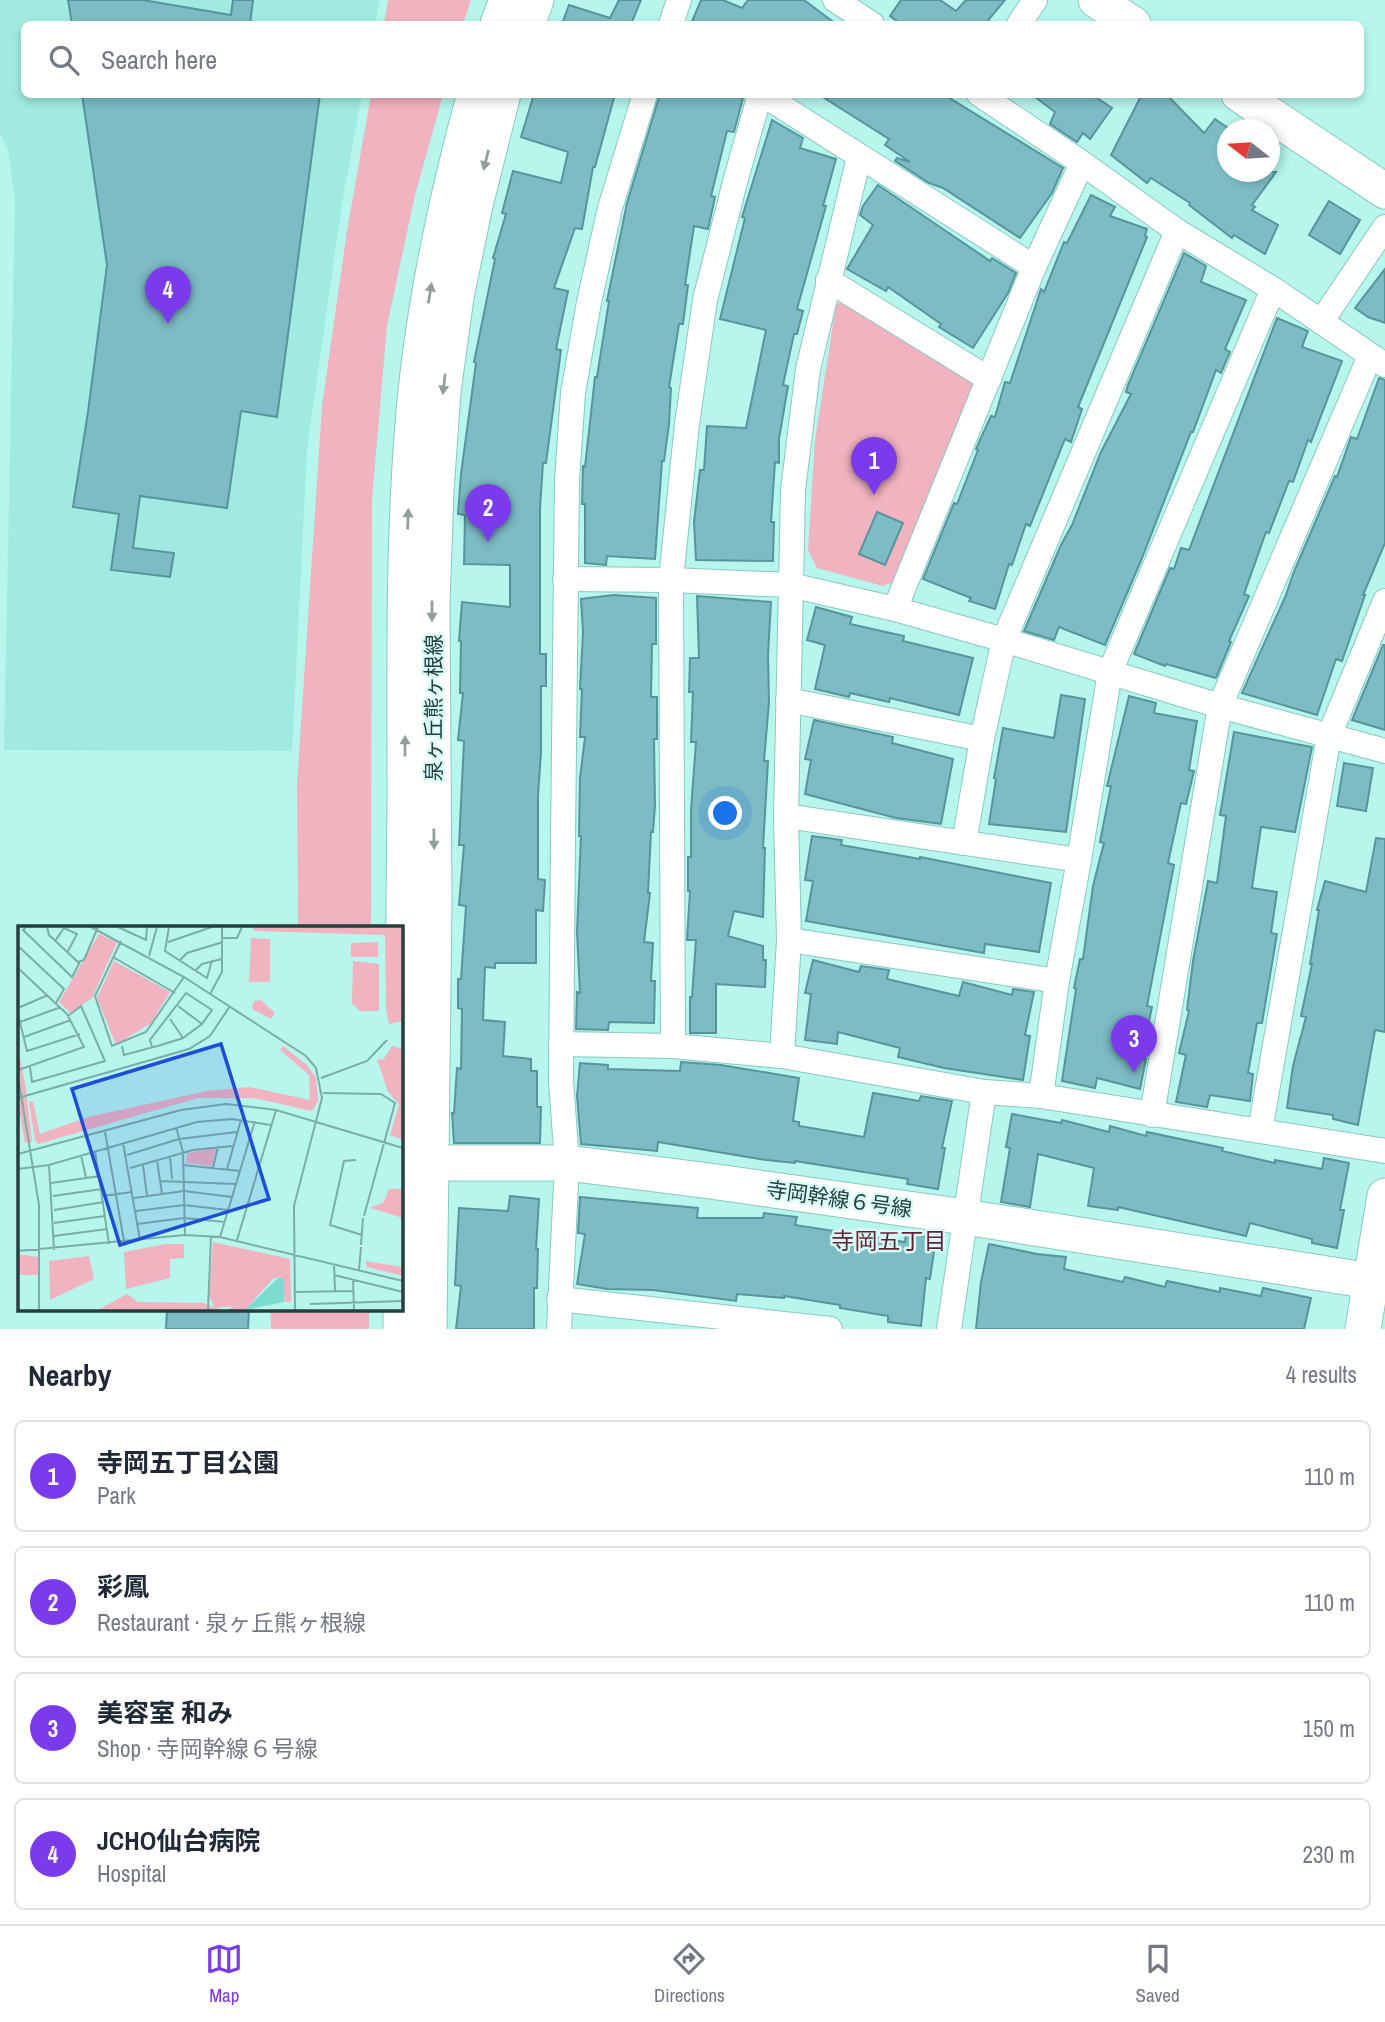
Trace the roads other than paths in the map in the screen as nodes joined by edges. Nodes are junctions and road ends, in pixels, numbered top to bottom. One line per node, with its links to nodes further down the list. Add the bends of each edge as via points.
1 (507, 0): 7 (main road)
2 (536, 0): 8 (main road)
3 (679, 0): 9 (street)
4 (835, 0): 10 (street)
5 (1035, 0): 11 (street)
6 (1096, 0): 12 (main road)
7 (499, 21)
8 (528, 21)
9 (672, 21)
10 (867, 21)
11 (1021, 21)
12 (1128, 21)
13 (474, 98): 58 (main road, 泉ヶ丘熊ヶ根線, one-way to 13, via 405,692 412,436 437,248)
14 (502, 98): 56 (main road, 泉ヶ丘熊ヶ根線, one-way to 56, via 456,297 436,491)
15 (644, 98): 31 (street, via 610,208 573,393)
16 (760, 98): 32 (street, via 705,300)
17 (767, 98): 20 (street)
18 (985, 98): 21 (street)
19 (1245, 98): 22 (main road)
20 (859, 157): 25 (street); 26 (street)
21 (1082, 163): 24 (street); 25 (street)
22 (1385, 191)
23 (1385, 227): 28 (street)
24 (1177, 231): 27 (street); 36 (street)
25 (1034, 267): 30 (street)
26 (828, 280): 30 (street); 33 (street, via 808,369 793,490)
27 (1273, 289): 28 (street); 37 (street)
28 (1321, 322): 29 (street)
29 (1378, 360): 39 (street)
30 (989, 379): 35 (street)
31 (565, 579): 32 (street); 48 (street)
32 (671, 580): 33 (street); 49 (street)
33 (790, 585): 35 (street); 38 (street)
34 (1385, 601): 40 (street)
35 (895, 609): 36 (street)
36 (1004, 640): 37 (street); 41 (street)
37 (1110, 672): 39 (street); 45 (street)
38 (788, 700): 41 (street); 43 (street)
39 (1220, 706): 40 (street); 53 (street)
40 (1329, 736): 42 (street); 54 (street)
41 (982, 739): 44 (street)
42 (1385, 751)
43 (786, 816): 44 (street); 46 (street)
44 (964, 843): 45 (street)
45 (1079, 860): 47 (street)
46 (789, 940): 47 (street); 50 (street)
47 (1057, 981): 52 (street)
48 (561, 1044): 49 (street); 57 (street)
49 (673, 1046): 50 (street)
50 (782, 1056): 51 (street)
51 (984, 1092): 52 (street); 60 (street)
52 (1041, 1096): 53 (street)
53 (1152, 1115): 54 (street)
54 (1259, 1131): 55 (street)
55 (1385, 1151)
56 (430, 1163): 57 (main road, 寺岡幹線６号線); 66 (main road, 泉ヶ丘熊ヶ根線)
57 (567, 1163): 60 (main road, 寺岡幹線６号線); 62 (street)
58 (402, 1170)
59 (1385, 1196): 61 (main road)
60 (965, 1217): 61 (main road, 寺岡幹線６号線); 69 (street)
61 (1371, 1281): 70 (main road)
62 (559, 1299): 64 (street); 67 (street)
63 (401, 1311): 65 (main road, 泉ヶ丘熊ヶ根線, one-way to 63)
64 (775, 1325): 68 (street)
65 (401, 1329)
66 (429, 1329)
67 (559, 1329)
68 (830, 1329)
69 (950, 1329)
70 (1363, 1329)

